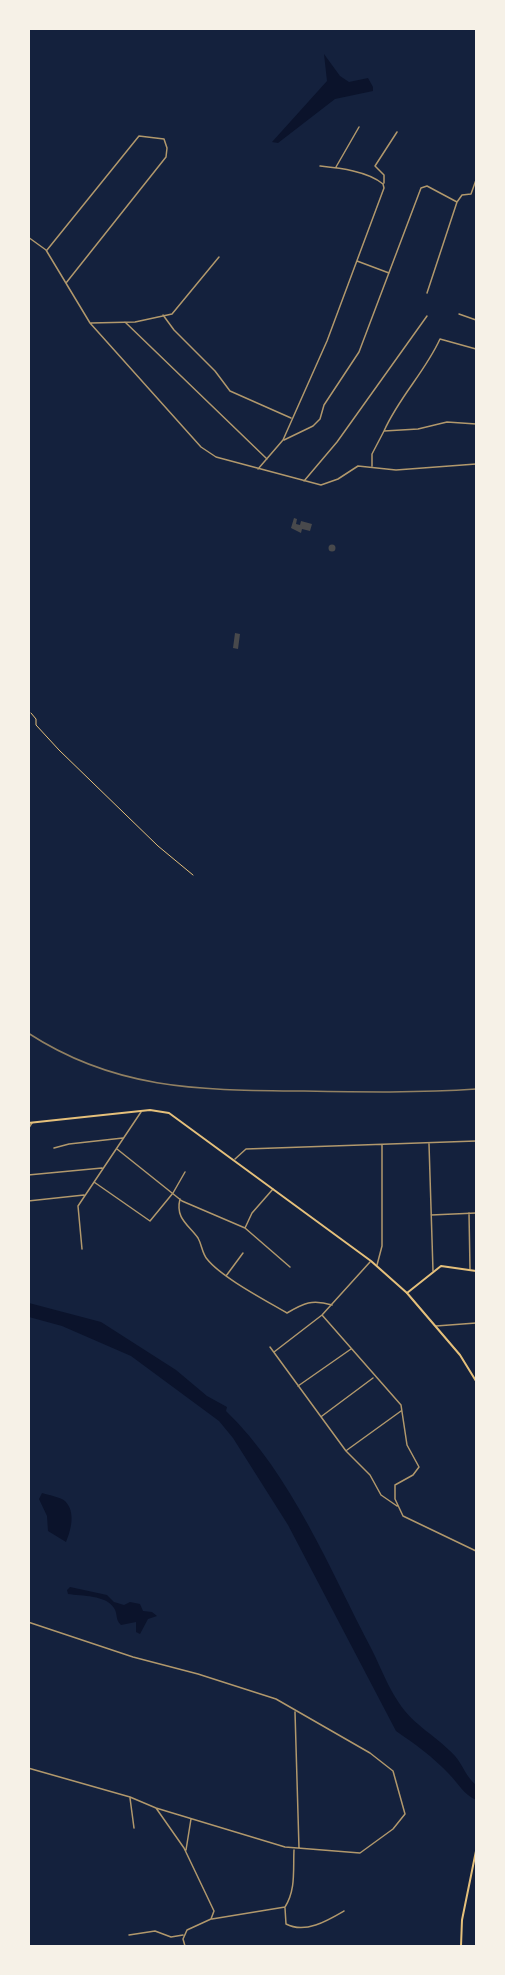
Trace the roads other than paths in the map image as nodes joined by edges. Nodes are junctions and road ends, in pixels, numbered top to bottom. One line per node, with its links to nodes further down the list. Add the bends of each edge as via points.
1 (359, 127): 4 (street)
2 (397, 132): 6 (street, via 375,166 384,175)
3 (321, 166): 4 (street)
4 (336, 168): 6 (street)
5 (477, 180): 7 (street, via 471,193 462,195)
6 (383, 184): 11 (street)
7 (457, 202): 12 (street, via 428,187 422,188); 14 (street)
8 (28, 237): 9 (street)
9 (46, 250): 13 (street); 13 (street, via 139,136 164,139 166,157)
10 (219, 257): 16 (street, via 179,308)
11 (356, 261): 12 (street); 22 (street, via 327,341)
12 (390, 273): 25 (street, via 359,352 330,394 320,419)
13 (66, 283): 20 (street)
14 (427, 293)
15 (459, 314): 18 (street)
16 (163, 315): 19 (street); 22 (street, via 230,392)
17 (427, 316): 30 (street, via 337,442)
18 (477, 320)
19 (125, 322): 20 (street); 26 (street)
20 (90, 323): 29 (street, via 201,447 216,457)
21 (477, 349): 24 (street, via 440,339)
22 (291, 419): 25 (street)
23 (477, 424): 24 (street, via 447,422)
24 (384, 431): 28 (street, via 372,454)
25 (283, 440): 26 (street)
26 (267, 459): 29 (street)
27 (477, 464): 28 (street, via 396,470)
28 (372, 467): 30 (street, via 358,466 328,484)
29 (258, 470): 30 (street)
30 (304, 481)
31 (141, 1112): 32 (main road); 34 (street); 40 (main road, via 169,1113)
32 (31, 1123): 33 (street)
33 (28, 1129)
34 (124, 1137): 38 (street); 39 (street)
35 (477, 1142): 36 (street)
36 (429, 1143): 37 (street); 52 (street)
37 (382, 1145): 40 (street, via 246,1149); 57 (street, via 382,1246)
38 (54, 1148)
39 (117, 1149): 41 (street); 46 (street)
40 (235, 1160): 45 (main road)
41 (103, 1168): 43 (street); 44 (street)
42 (185, 1172): 46 (street)
43 (28, 1174)
44 (93, 1182): 46 (street, via 150,1221); 47 (street)
45 (274, 1189): 53 (street, via 252,1213); 56 (main road)
46 (174, 1193): 48 (street)
47 (84, 1195): 49 (street); 54 (street, via 76,1211 83,1234)
48 (180, 1198): 53 (street); 62 (street, via 178,1205 184,1225 197,1238 205,1257)
49 (28, 1201)
50 (469, 1213): 51 (street); 52 (street); 59 (street)
51 (477, 1213)
52 (430, 1215): 61 (street)
53 (245, 1228): 58 (street)
54 (82, 1250)
55 (243, 1252): 62 (street)
56 (371, 1261): 57 (main road); 64 (street)
57 (377, 1266): 63 (main road)
58 (290, 1267)
59 (470, 1269): 60 (main road); 61 (main road, via 444,1265)
60 (477, 1270)
61 (433, 1271): 63 (main road)
62 (226, 1277): 64 (street, via 287,1313 306,1301)
63 (408, 1293): 67 (main road)
64 (332, 1305): 65 (street)
65 (322, 1315): 69 (street); 70 (street)
66 (477, 1323): 67 (street)
67 (436, 1326): 72 (main road)
68 (270, 1347): 70 (street)
69 (351, 1348): 71 (street); 73 (street)
70 (273, 1353): 73 (street)
71 (374, 1377): 74 (street); 75 (street)
72 (477, 1380)
73 (297, 1386): 75 (street)
74 (402, 1410): 76 (street); 77 (street, via 407,1445 419,1467 395,1485)
75 (321, 1417): 76 (street)
76 (346, 1451): 77 (street, via 370,1475 381,1495)
77 (397, 1506): 78 (street, via 407,1520)
78 (477, 1551)
79 (28, 1622): 80 (street, via 265,1696)
80 (295, 1712): 87 (street); 87 (street, via 370,1752 393,1771 405,1814 393,1829 360,1853)
81 (28, 1768): 82 (street)
82 (130, 1797): 83 (street); 85 (street)
83 (156, 1808): 84 (street); 88 (street)
84 (191, 1818): 86 (street); 88 (street)
85 (134, 1828)
86 (294, 1848): 87 (street); 90 (street, via 293,1887)
87 (299, 1849)
88 (186, 1851): 91 (street)
89 (477, 1851): 98 (main road, via 466,1897)
90 (285, 1907): 92 (street, via 286,1924 300,1927 320,1924); 93 (street)
91 (214, 1911): 93 (street); 94 (street)
92 (344, 1911)
93 (221, 1917): 94 (street)
94 (211, 1919): 96 (street, via 187,1929)
95 (129, 1935): 96 (street, via 155,1931 177,1938)
96 (184, 1935): 97 (street)
97 (185, 1947)
98 (461, 1947)

